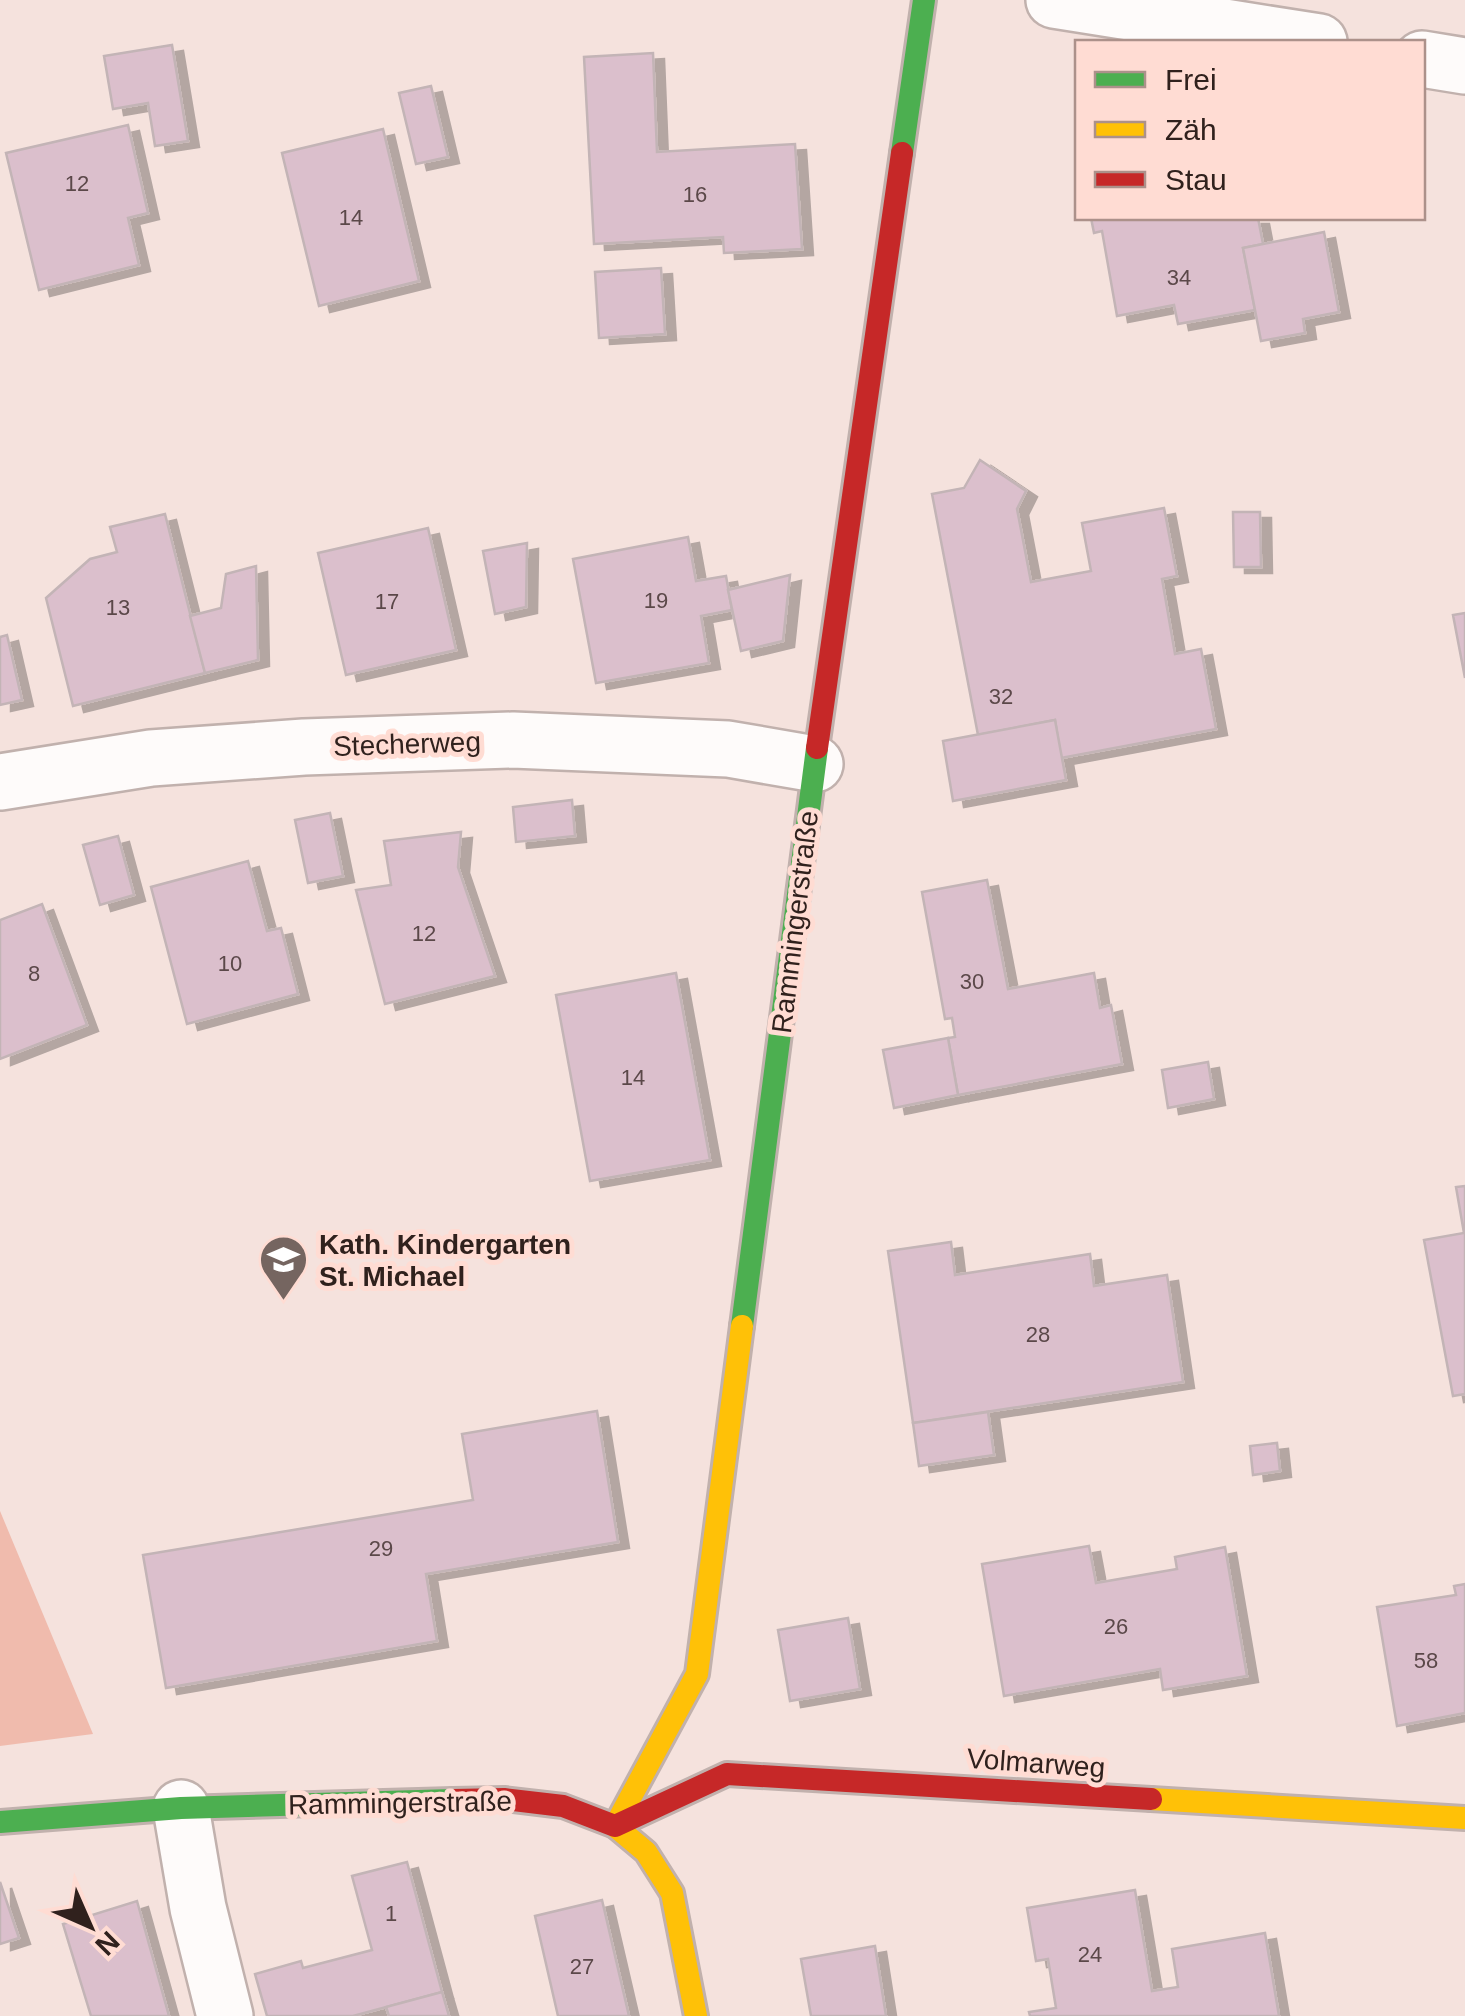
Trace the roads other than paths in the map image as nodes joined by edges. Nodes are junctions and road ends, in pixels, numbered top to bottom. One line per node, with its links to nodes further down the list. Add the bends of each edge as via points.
1 (924, 0): 6 (street, Rammingerstraße)
2 (1054, 0): 3 (street)
3 (1306, 40)
4 (1425, 59): 5 (street)
5 (1465, 66)
6 (815, 764): 7 (street, Stecherweg, via 728,749 512,740 151,758); 11 (street, Rammingerstraße, via 697,1674)
7 (0, 782)
8 (181, 1808): 10 (street, Rammingerstraße); 11 (street, Rammingerstraße, via 504,1799 563,1806); 12 (street)
9 (1465, 1818): 11 (street, Volmarweg, via 727,1774)
10 (0, 1822)
11 (614, 1826): 13 (street, Rammingerstraße, via 646,1852 672,1892)
12 (225, 2016)
13 (696, 2016)

